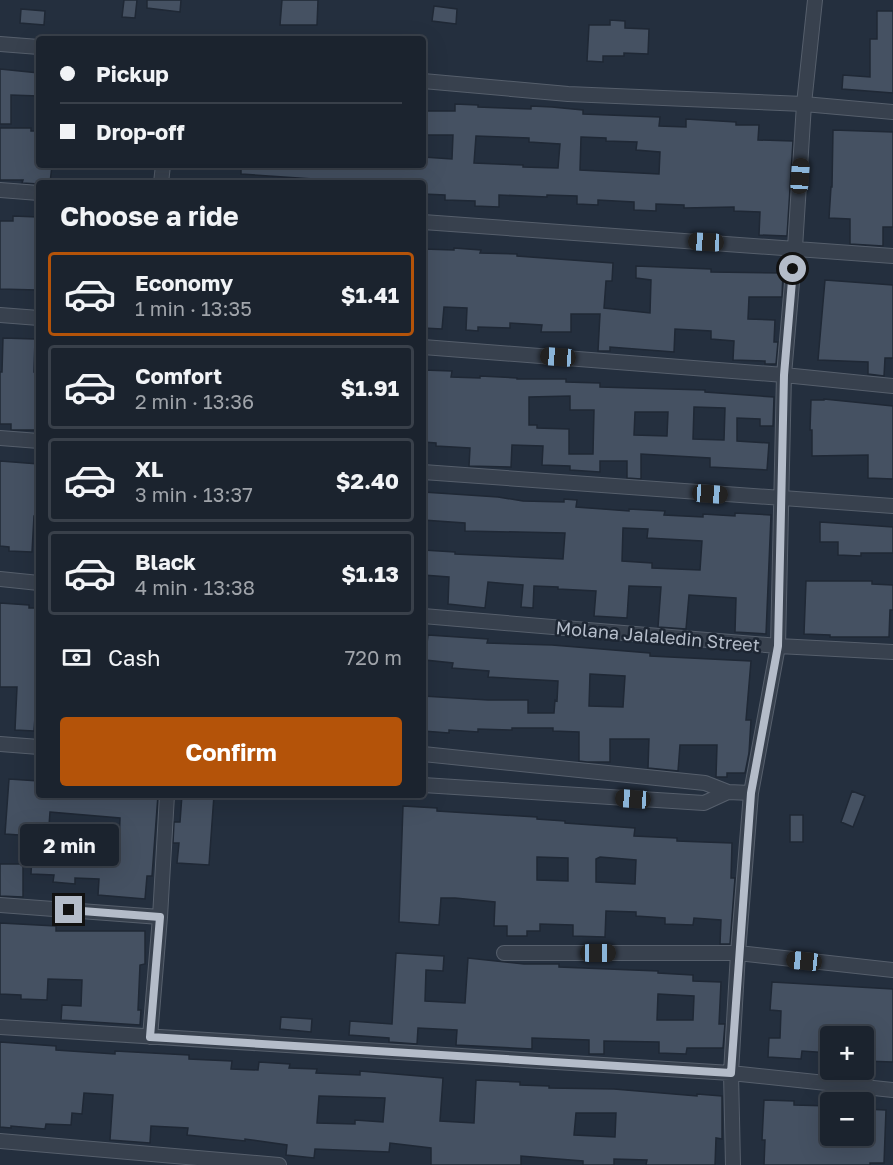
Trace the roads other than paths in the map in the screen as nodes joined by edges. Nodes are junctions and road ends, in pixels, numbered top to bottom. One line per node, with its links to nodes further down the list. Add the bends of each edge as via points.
1 (815, 0): 5 (street)
2 (0, 44): 3 (street)
3 (36, 47)
4 (426, 81): 5 (street, via 568,94)
5 (804, 104): 6 (street); 10 (street)
6 (893, 112)
7 (0, 190): 8 (street)
8 (36, 193)
9 (426, 222): 10 (street)
10 (795, 248): 11 (street); 15 (street)
11 (893, 256)
12 (0, 315): 13 (street)
13 (36, 318)
14 (426, 346): 15 (street)
15 (784, 375): 16 (street); 20 (street)
16 (893, 386)
17 (0, 438): 18 (street)
18 (36, 441)
19 (426, 472): 20 (street)
20 (782, 499): 21 (street); 25 (street)
21 (893, 506)
22 (0, 579): 23 (street)
23 (36, 583)
24 (426, 616): 25 (street, Molana Jalaledin Street)
25 (778, 646): 26 (street, Molana Jalaledin Street); 32 (street)
26 (893, 652)
27 (0, 744): 28 (street)
28 (36, 747)
29 (426, 754): 31 (street, via 705,783)
30 (426, 785): 31 (street, via 704,803)
31 (728, 792): 32 (street)
32 (751, 793): 36 (street)
33 (167, 798): 35 (street)
34 (0, 905): 35 (street)
35 (160, 917): 40 (street)
36 (738, 953): 37 (street); 38 (street); 41 (street)
37 (504, 954)
38 (893, 970)
39 (0, 1027): 40 (street)
40 (150, 1037): 41 (street)
41 (731, 1073): 42 (street); 45 (street)
42 (893, 1090)
43 (0, 1141): 44 (street)
44 (279, 1165)
45 (733, 1165)

